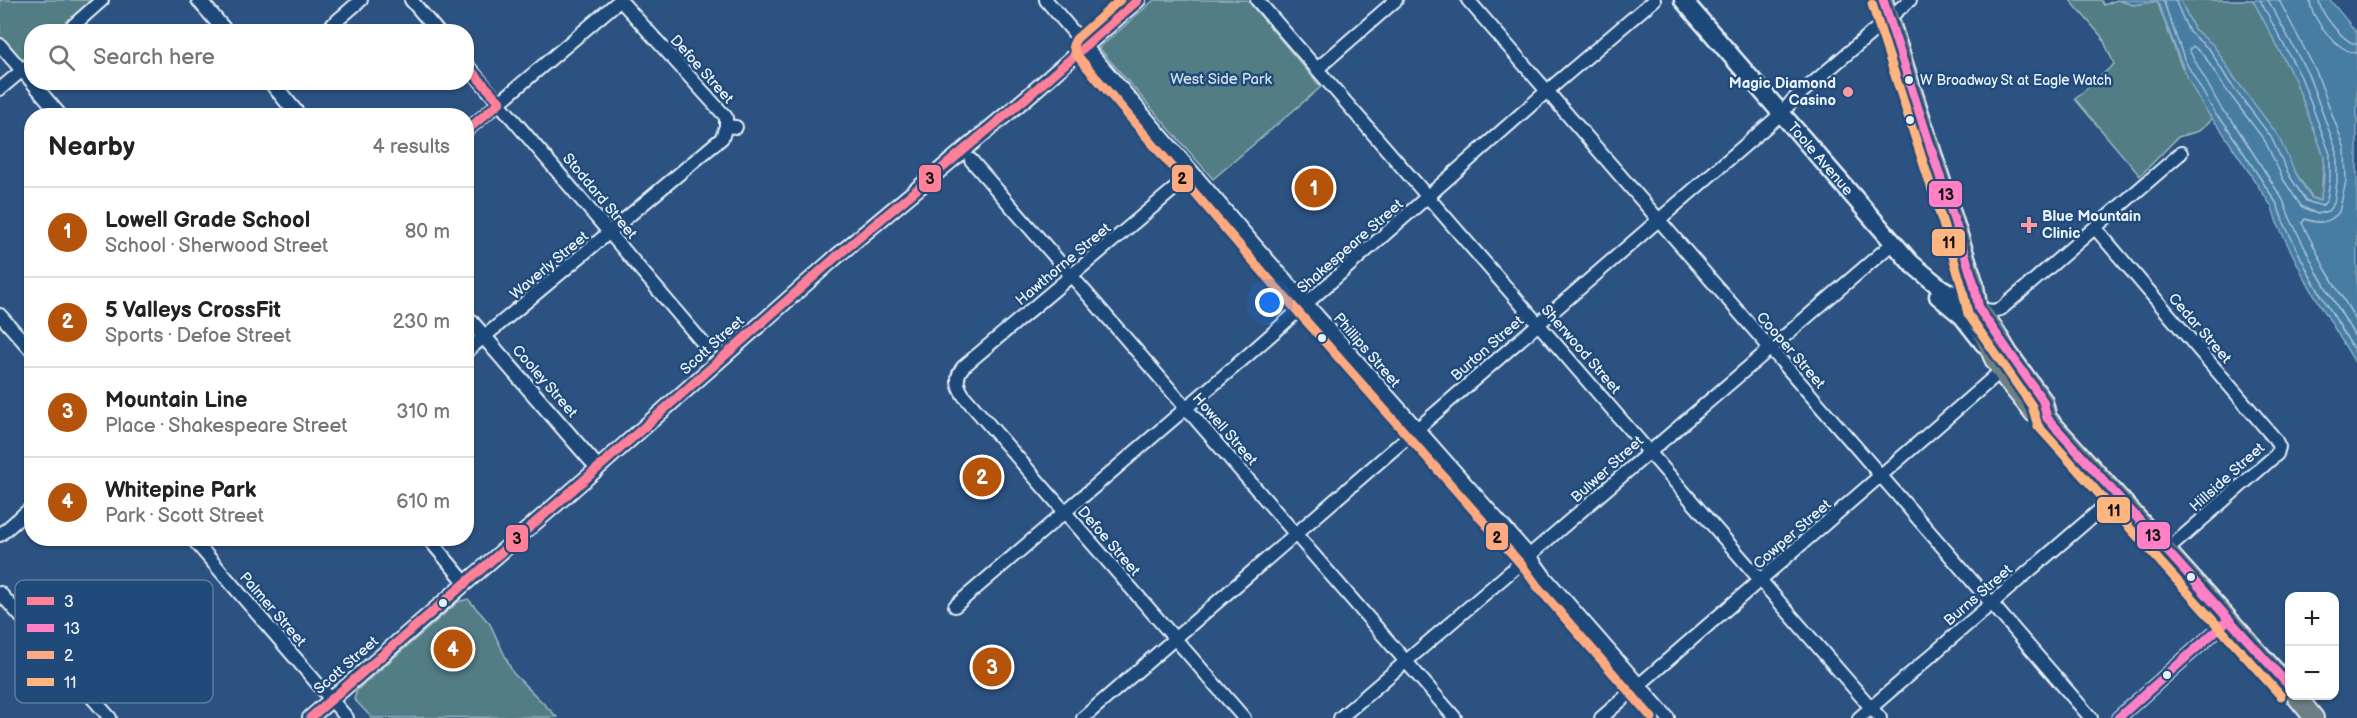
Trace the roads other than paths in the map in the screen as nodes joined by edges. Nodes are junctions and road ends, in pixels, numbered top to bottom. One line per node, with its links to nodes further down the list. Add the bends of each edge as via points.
1 (102, 0): 16 (street)
2 (199, 0): 17 (street)
3 (361, 0): 18 (street)
4 (411, 0): 19 (street)
5 (620, 0): 31 (street); 36 (street, Defoe Street)
6 (1046, 0): 21 (street, Phillips Street)
7 (1138, 0): 21 (street, Scott Street)
8 (1257, 0): 23 (street, Sherwood Street)
9 (1396, 0): 23 (street)
10 (1468, 0): 30 (street, Cooper Street)
11 (1654, 0): 30 (street, Shakespeare Street)
12 (1683, 0): 34 (main road, Toole Avenue)
13 (1883, 0): 15 (main road)
14 (1910, 0): 15 (street, Burton Street)
15 (1889, 19): 34 (street, Burton Street); 48 (main road)
16 (75, 24)
17 (219, 24)
18 (333, 24)
19 (431, 24)
20 (0, 45): 24 (street)
21 (1085, 46): 37 (street, Scott Street); 39 (street, Phillips Street)
22 (24, 68): 24 (street)
23 (1317, 69): 40 (street, Sherwood Street)
24 (21, 70): 25 (street); 27 (street)
25 (24, 73)
26 (474, 73): 31 (street, Stoddard Street)
27 (0, 89)
28 (39, 90): 32 (street)
29 (278, 90): 33 (street)
30 (1546, 92): 40 (street, Shakespeare Street); 41 (street, Cooper Street)
31 (500, 102): 35 (street); 43 (street, Stoddard Street)
32 (54, 108)
33 (292, 108)
34 (1781, 114): 41 (street, Burton Street); 44 (main road, Toole Avenue)
35 (474, 124)
36 (731, 127): 43 (street, Waverly Street)
37 (969, 153): 46 (street, Howell Street); 64 (street, Scott Street, via 836,257)
38 (2181, 153): 42 (street)
39 (1192, 173): 46 (street, Hawthorne Street); 47 (street, Phillips Street)
40 (1429, 197): 47 (street, Shakespeare Street); 50 (street, Sherwood Street)
41 (1658, 221): 50 (street, Burton Street); 55 (street, Cooper Street)
42 (2096, 229): 48 (street, via 2001,309); 62 (street, Cedar Street)
43 (611, 232): 52 (street, Waverly Street); 56 (street, Stoddard Street)
44 (1893, 243): 45 (main road, Toole Avenue); 55 (street, Bulwer Street)
45 (1911, 263): 48 (main road, Toole Avenue, via 1941,288); 57 (main road, Toole Avenue, via 1939,297 1967,321)
46 (1073, 276): 58 (street, Hawthorne Street, via 963,367); 59 (street, Howell Street)
47 (1307, 303): 59 (street, Shakespeare Street); 61 (street, Phillips Street)
48 (1979, 309): 57 (main road, via 1981,329); 60 (main road, via 2043,401)
49 (0, 315): 53 (street)
50 (1539, 323): 61 (street, Burton Street); 63 (street, Sherwood Street)
51 (474, 326): 52 (street, Cooley Street)
52 (484, 338): 54 (street, Waverly Street); 64 (street, Cooley Street)
53 (24, 342)
54 (474, 346)
55 (1770, 349): 63 (street, Bulwer Street); 65 (street, Cooper Street)
56 (709, 350)
57 (1998, 365): 60 (main road, via 2034,413); 65 (street, Cowper Street)
58 (957, 381): 67 (street, Defoe Street, via 959,390)
59 (1186, 406): 67 (street, Shakespeare Street); 69 (street, Howell Street)
60 (2047, 418): 66 (main road)
61 (1417, 429): 69 (street, Burton Street); 74 (street, Phillips Street)
62 (2279, 447): 73 (street, Hillside Street, via 2277,454)
63 (1650, 451): 74 (street, Bulwer Street); 75 (street, Sherwood Street)
64 (598, 468): 76 (street, Scott Street)
65 (1881, 476): 75 (street, Cowper Street); 78 (street, Cooper Street)
66 (2116, 496): 73 (main road); 78 (street, Burns Street)
67 (1063, 512): 79 (street, Shakespeare Street); 82 (street, Defoe Street)
68 (24, 514): 70 (street)
69 (1295, 533): 82 (street, Burton Street); 83 (street, Howell Street)
70 (0, 535)
71 (199, 546): 86 (street, Palmer Street)
72 (435, 546): 76 (street)
73 (2165, 552): 81 (main road)
74 (1530, 556): 83 (street, Bulwer Street); 85 (street, Phillips Street)
75 (1762, 580): 85 (street, Cowper Street); 89 (street, Sherwood Street)
76 (465, 582): 86 (street, Scott Street)
77 (0, 592): 80 (street)
78 (1992, 603): 89 (street, Burns Street); 101 (street, Cooper Street)
79 (955, 606)
80 (15, 609)
81 (2228, 620): 84 (main road); 102 (street)
82 (1175, 638): 93 (street, Burton Street); 94 (street, Defoe Street)
83 (1406, 662): 95 (street, Bulwer Street); 96 (street, Howell Street)
84 (2285, 684)
85 (1640, 685): 97 (street, Cowper Street); 98 (street, Phillips Street)
86 (331, 700): 91 (street, Scott Street); 92 (street)
87 (97, 703): 90 (street)
88 (2304, 706): 103 (main road)
89 (1871, 707): 99 (street, Burns Street); 100 (street, Sherwood Street)
90 (110, 718)
91 (310, 718)
92 (346, 718)
93 (1083, 718)
94 (1244, 718)
95 (1340, 718)
96 (1455, 718)
97 (1601, 718)
98 (1668, 718)
99 (1859, 718)
100 (1880, 718)
101 (2091, 718)
102 (2118, 718)
103 (2326, 718)

